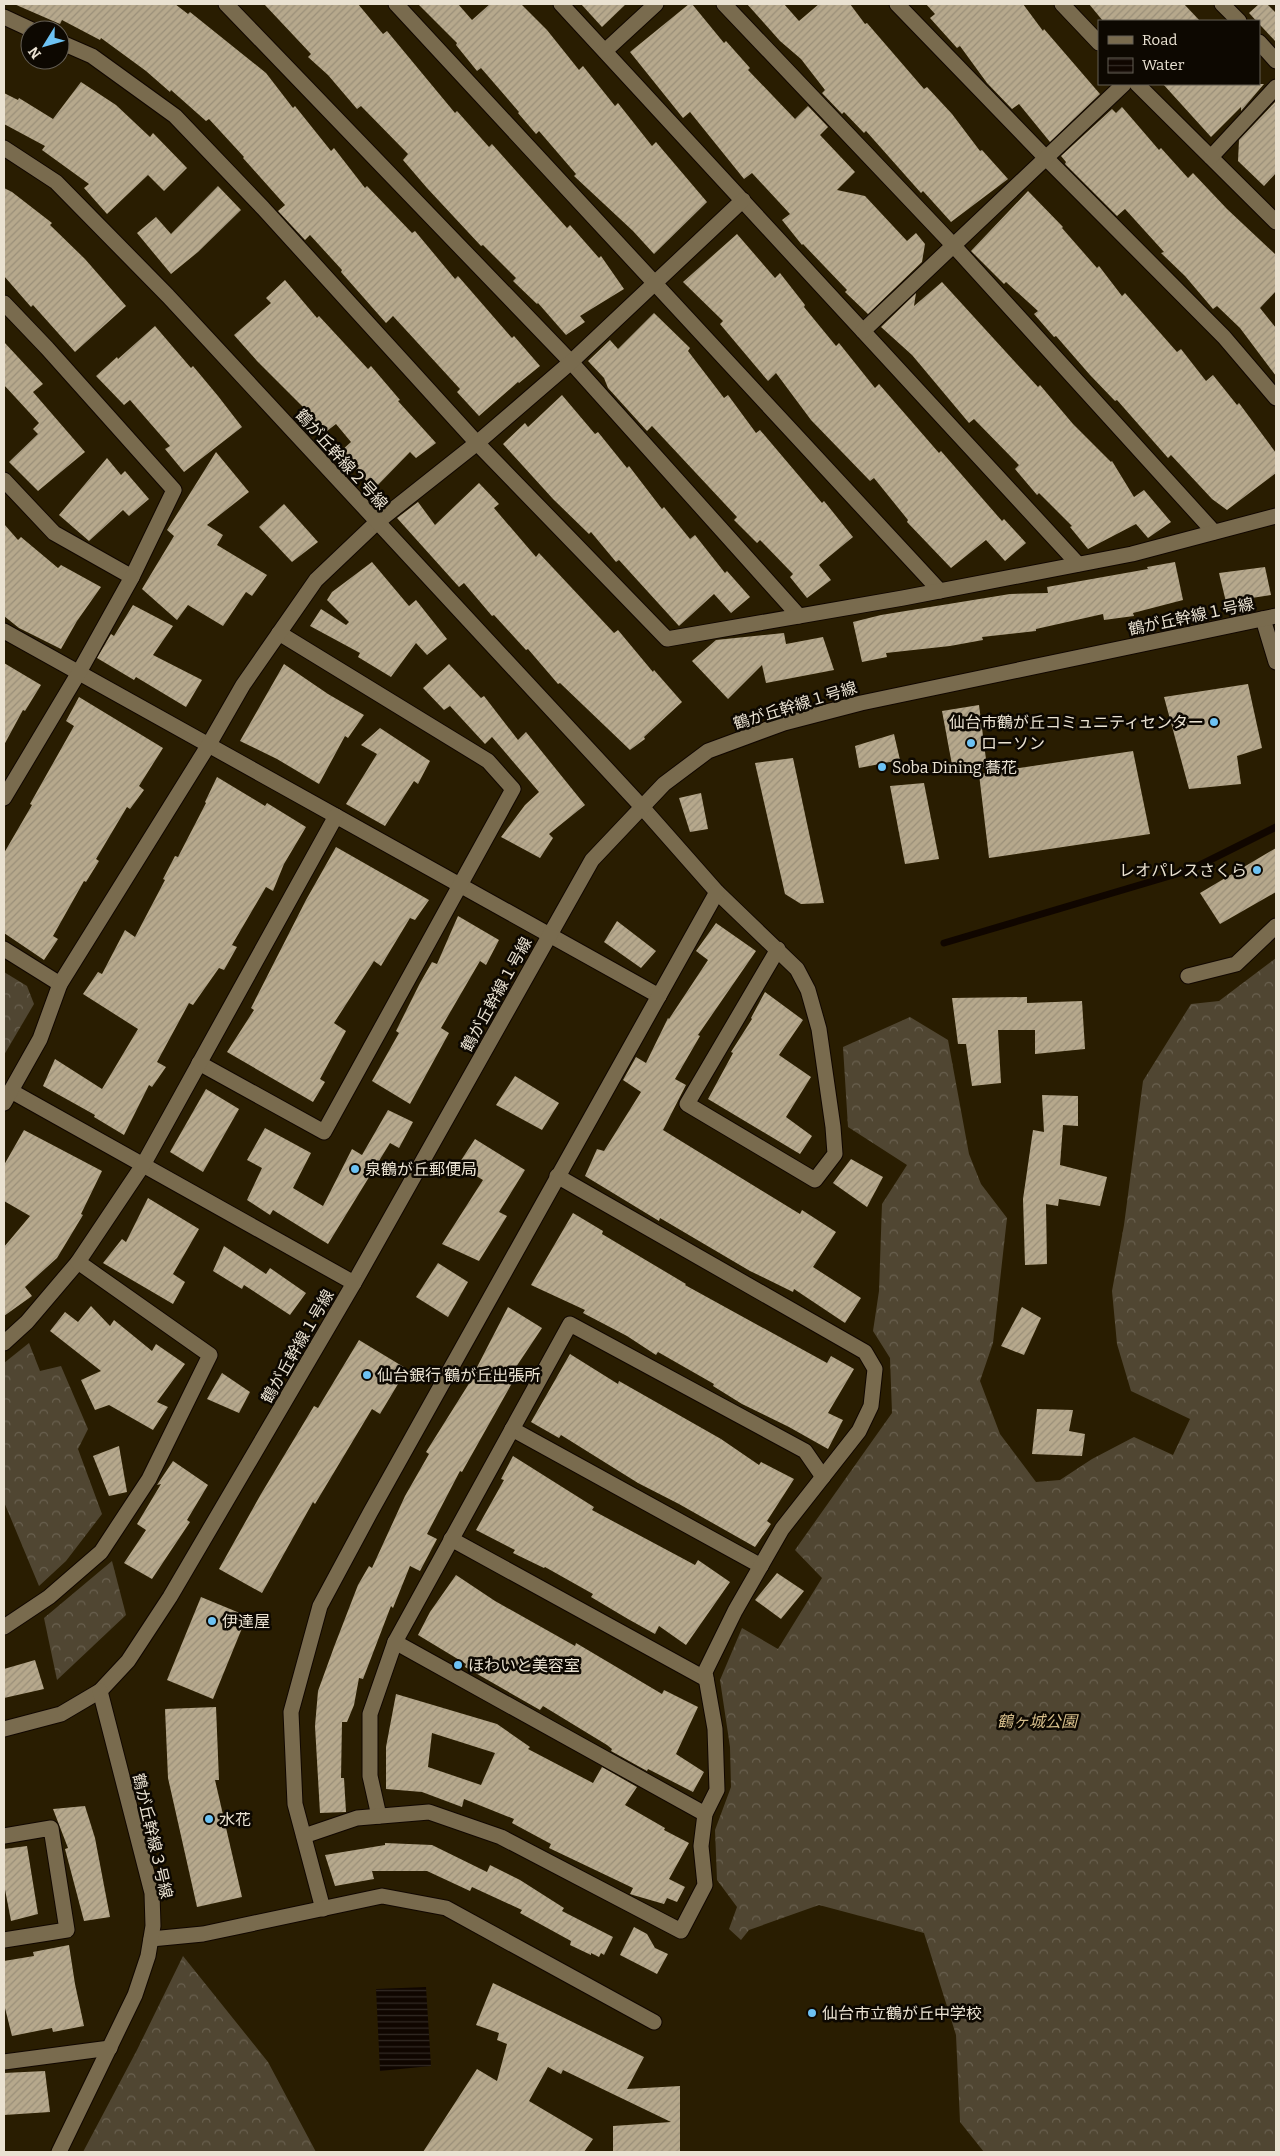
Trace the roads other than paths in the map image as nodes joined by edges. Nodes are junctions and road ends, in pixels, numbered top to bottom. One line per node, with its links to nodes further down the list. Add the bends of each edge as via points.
1 (226, 4): 29 (street)
2 (396, 4): 26 (street)
3 (561, 4): 15 (street)
4 (656, 4): 15 (street)
5 (724, 4): 25 (street)
6 (897, 4): 22 (street)
7 (1062, 4): 12 (street)
8 (1222, 4): 10 (street)
9 (4, 17): 11 (street)
10 (1238, 20)
11 (20, 24)
12 (1098, 42)
13 (1260, 43): 16 (street)
14 (70, 46): 31 (street, via 92,56 175,116)
15 (605, 51): 23 (street)
16 (1276, 60)
17 (1123, 85): 22 (street)
18 (1138, 85): 21 (street)
19 (1276, 87): 21 (street)
20 (4, 148): 34 (street, 鶴が丘幹線２号線, via 56,182 168,296)
21 (1211, 157): 24 (street)
22 (1046, 158): 25 (street); 30 (street, via 1224,337)
23 (743, 200): 26 (street); 28 (street)
24 (1276, 222)
25 (954, 246): 28 (street); 35 (street)
26 (656, 284): 29 (street); 38 (street)
27 (4, 304): 37 (street, via 174,490)
28 (863, 331): 36 (street)
29 (571, 362): 31 (street); 39 (street)
30 (1276, 398)
31 (477, 443): 34 (street); 39 (street, via 666,640)
32 (4, 480): 37 (street, via 54,533)
33 (1276, 516): 35 (street)
34 (376, 523): 42 (street, via 316,580); 47 (street, 鶴が丘幹線２号線)
35 (1214, 532): 36 (street, via 1132,554)
36 (1078, 564): 38 (street)
37 (132, 577): 44 (street)
38 (940, 591): 39 (street)
39 (799, 616)
40 (1270, 618): 43 (street); 47 (street, 鶴が丘幹線１号線, via 861,703 784,723 708,751 664,784)
41 (4, 631): 44 (street)
42 (279, 632): 45 (street, via 243,685); 49 (street, via 488,761 513,789)
43 (1276, 662)
44 (78, 674): 45 (street); 46 (street)
45 (208, 746): 48 (street); 56 (street)
46 (4, 798)
47 (642, 807): 50 (street, 鶴が丘幹線２号線); 52 (street, 鶴が丘幹線１号線, via 592,860)
48 (336, 816): 49 (street); 58 (street)
49 (459, 884): 52 (street); 58 (street, via 324,1132)
50 (717, 892): 54 (street, 鶴が丘幹線２号線); 57 (street)
51 (1276, 926): 55 (street, via 1236,964)
52 (550, 934): 57 (street); 63 (street, 鶴が丘幹線１号線)
53 (4, 949): 56 (street)
54 (778, 949): 54 (street, 鶴が丘幹線２号線, via 797,969 808,990 818,1029 835,1154 816,1180 687,1104)
55 (1188, 976)
56 (60, 984): 59 (street, via 40,1039)
57 (659, 996): 61 (street)
58 (199, 1063): 60 (street)
59 (7, 1097): 60 (street)
60 (143, 1165): 62 (street); 63 (street)
61 (557, 1176): 66 (street, via 865,1352 875,1369 871,1406 859,1431); 77 (street, via 320,1606 292,1712 295,1804)
62 (78, 1262): 64 (street, via 27,1322); 69 (street, via 210,1355 149,1479 100,1552 48,1597)
63 (354, 1283): 72 (street, 鶴が丘幹線１号線, via 170,1597 128,1661)
64 (4, 1343)
65 (512, 1429): 66 (street, via 570,1324 805,1450); 67 (street); 68 (street)
66 (823, 1477): 68 (street, via 782,1529)
67 (451, 1539): 70 (street); 71 (street)
68 (761, 1566): 71 (street, via 705,1672)
69 (4, 1626)
70 (394, 1642): 74 (street); 75 (street, via 370,1714 370,1776)
71 (706, 1678): 74 (street, via 715,1729 717,1790)
72 (100, 1691): 73 (street, 鶴が丘幹線１号線, via 60,1714); 79 (street, 鶴が丘幹線３号線, via 152,1893)
73 (4, 1729)
74 (705, 1814): 75 (street, via 701,1846 705,1885 681,1932 501,1838 429,1812)
75 (379, 1816): 77 (street, via 357,1818)
76 (4, 1836): 80 (street, via 51,1828 67,1930)
77 (304, 1836): 78 (street)
78 (323, 1908): 79 (street, via 203,1934); 81 (street, via 382,1896 446,1908)
79 (151, 1938): 82 (street, 鶴が丘幹線３号線, via 135,1995)
80 (4, 1940)
81 (654, 2022)
82 (110, 2048): 83 (street); 84 (street, 鶴が丘幹線３号線)
83 (4, 2062)
84 (59, 2152)

